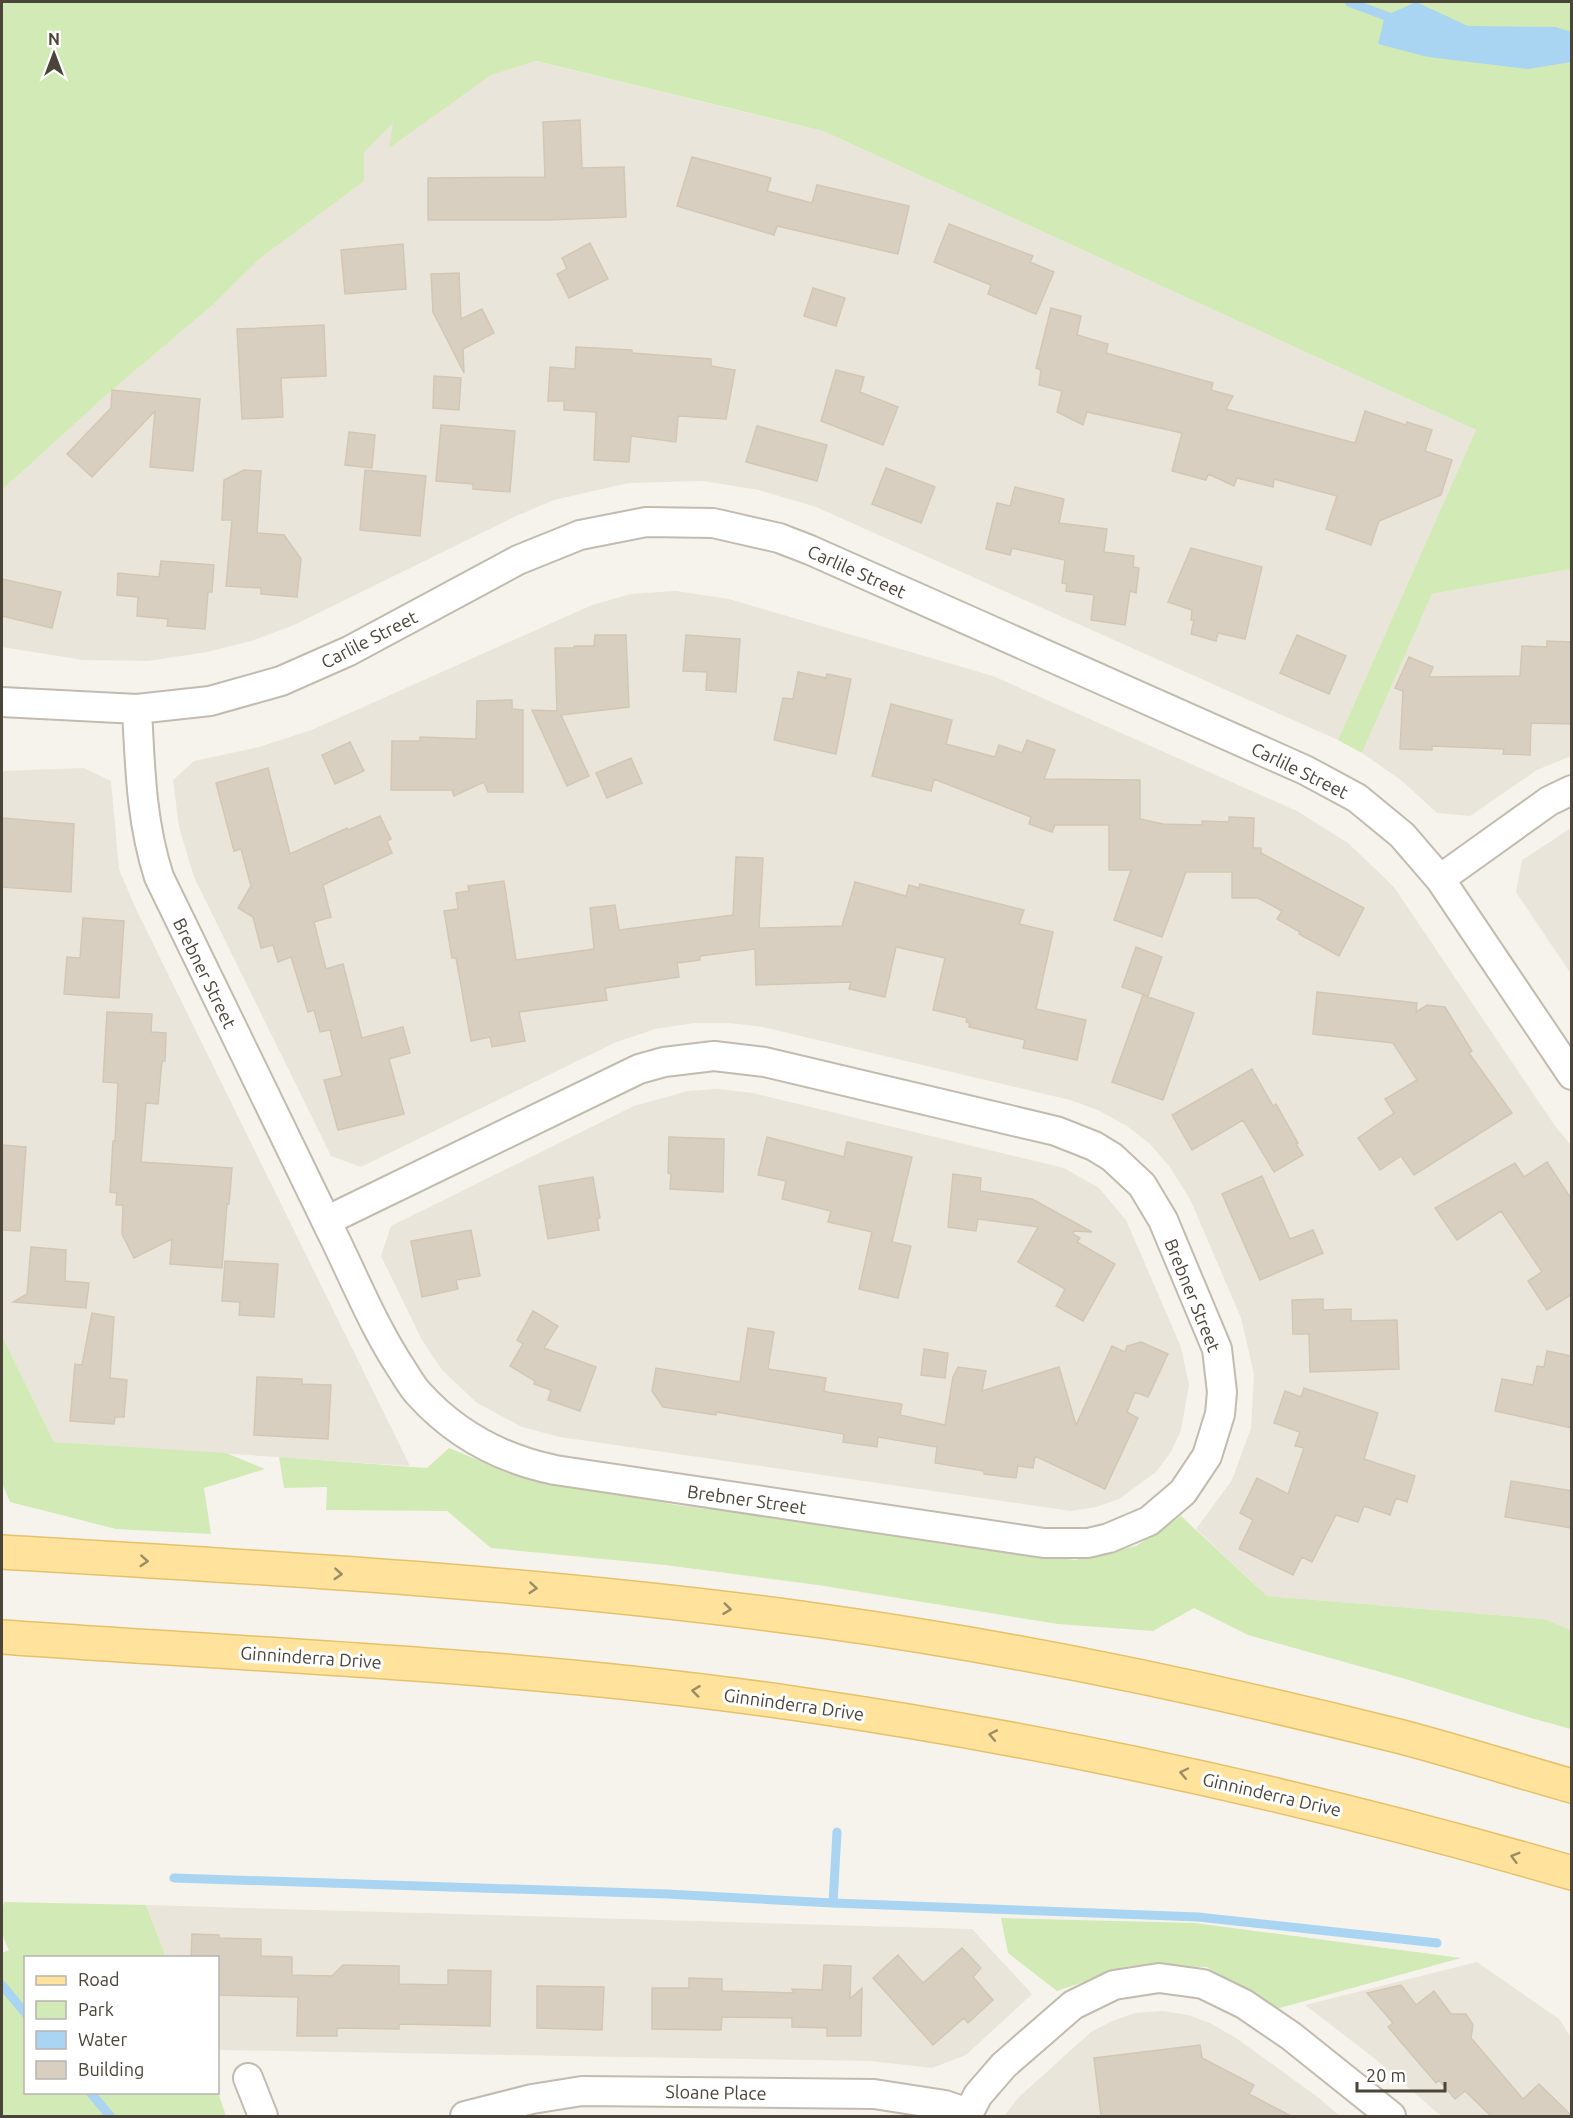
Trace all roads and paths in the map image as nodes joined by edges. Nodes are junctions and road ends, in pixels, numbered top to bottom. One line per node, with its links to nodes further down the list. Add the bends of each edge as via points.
1 (2, 702): 2 (street, Carlile Street)
2 (137, 710): 4 (street, Carlile Street, via 210,701 281,681 349,651 518,560 580,535 646,522 713,523 779,538 810,550 1305,770 1357,798 1380,816); 6 (street, Brebner Street, via 140,782 149,846 159,877)
3 (1572, 790): 4 (street, via 1549,801)
4 (1440, 879): 5 (street, Carlile Street)
5 (1572, 1075)
6 (326, 1221): 6 (street, Brebner Street, via 388,1349 418,1393 457,1430 529,1465 1044,1543 1088,1543 1149,1521 1183,1492 1207,1456 1220,1414 1222,1392 1216,1349 1163,1220 1142,1185 1112,1157 1056,1131 765,1062 714,1056 639,1069)
7 (2, 1546): 9 (main road)
8 (2, 1552): 9 (main road)
9 (86, 1557): 13 (main road, one-way to 13, via 493,1585 825,1621 1147,1677 1405,1738)
10 (2, 1637): 11 (main road, Ginninderra Drive)
11 (87, 1643): 12 (main road); 14 (main road, Ginninderra Drive, one-way to 11, via 1391,1823 1139,1763 796,1703 460,1667)
12 (2, 1646)
13 (1572, 1786)
14 (1572, 1873)
15 (248, 2078): 17 (street)
16 (968, 2115): 18 (street, Sloane Place, via 945,2105 874,2094 582,2091); 19 (street, via 978,2095 1004,2065 1073,2005 1114,1985 1159,1978 1203,1984 1244,2004 1291,2036)
17 (263, 2116)
18 (465, 2116)
19 (1391, 2116)

